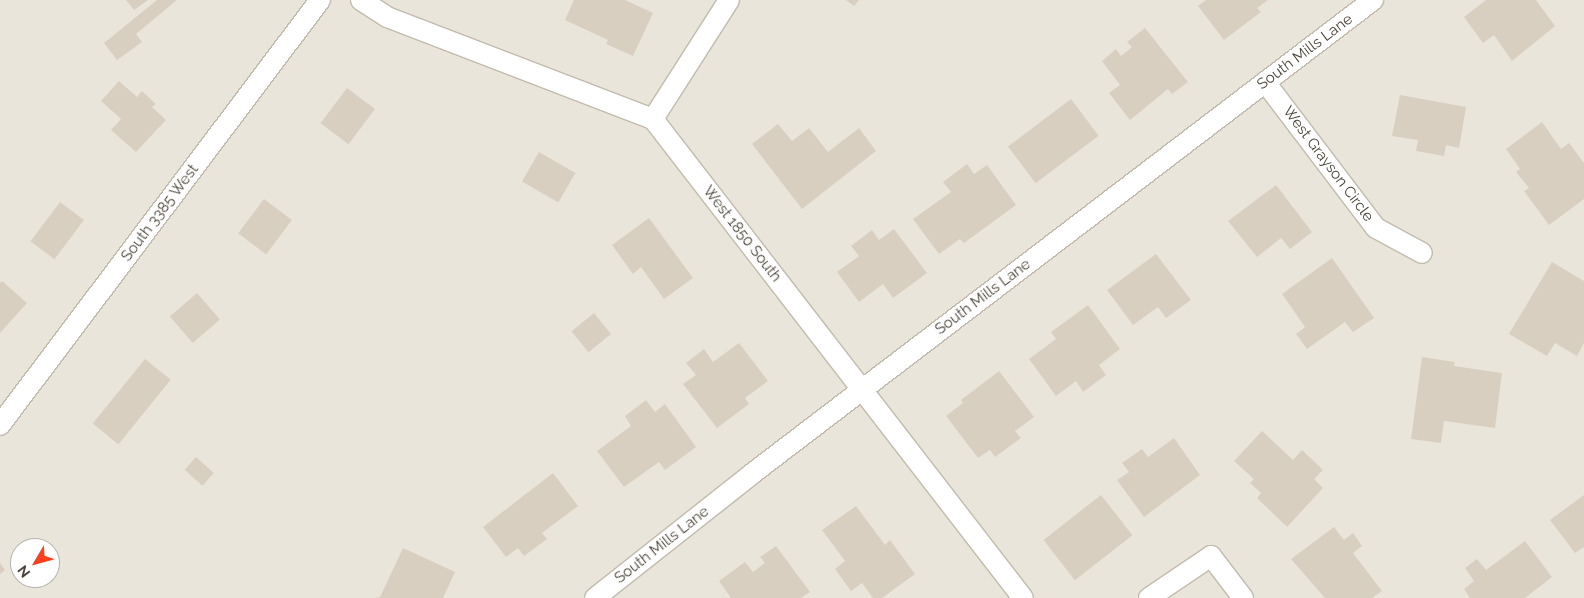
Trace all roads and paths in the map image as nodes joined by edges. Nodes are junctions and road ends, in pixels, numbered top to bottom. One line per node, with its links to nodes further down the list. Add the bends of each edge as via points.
1 (320, 0): 9 (street, South 3385 West)
2 (361, 0): 6 (street, via 387,17)
3 (729, 0): 6 (street)
4 (1372, 0): 5 (street, South Mills Lane)
5 (1265, 82): 7 (street, West Grayson Circle, via 1376,228); 8 (street, South Mills Lane)
6 (653, 119): 8 (street, West 1850 South)
7 (1422, 253)
8 (862, 390): 10 (street, South Mills Lane); 11 (street, West 1850 South)
9 (0, 425)
10 (595, 598)
11 (1023, 598)
12 (1149, 598): 13 (street, via 1211,556)
13 (1243, 598)

